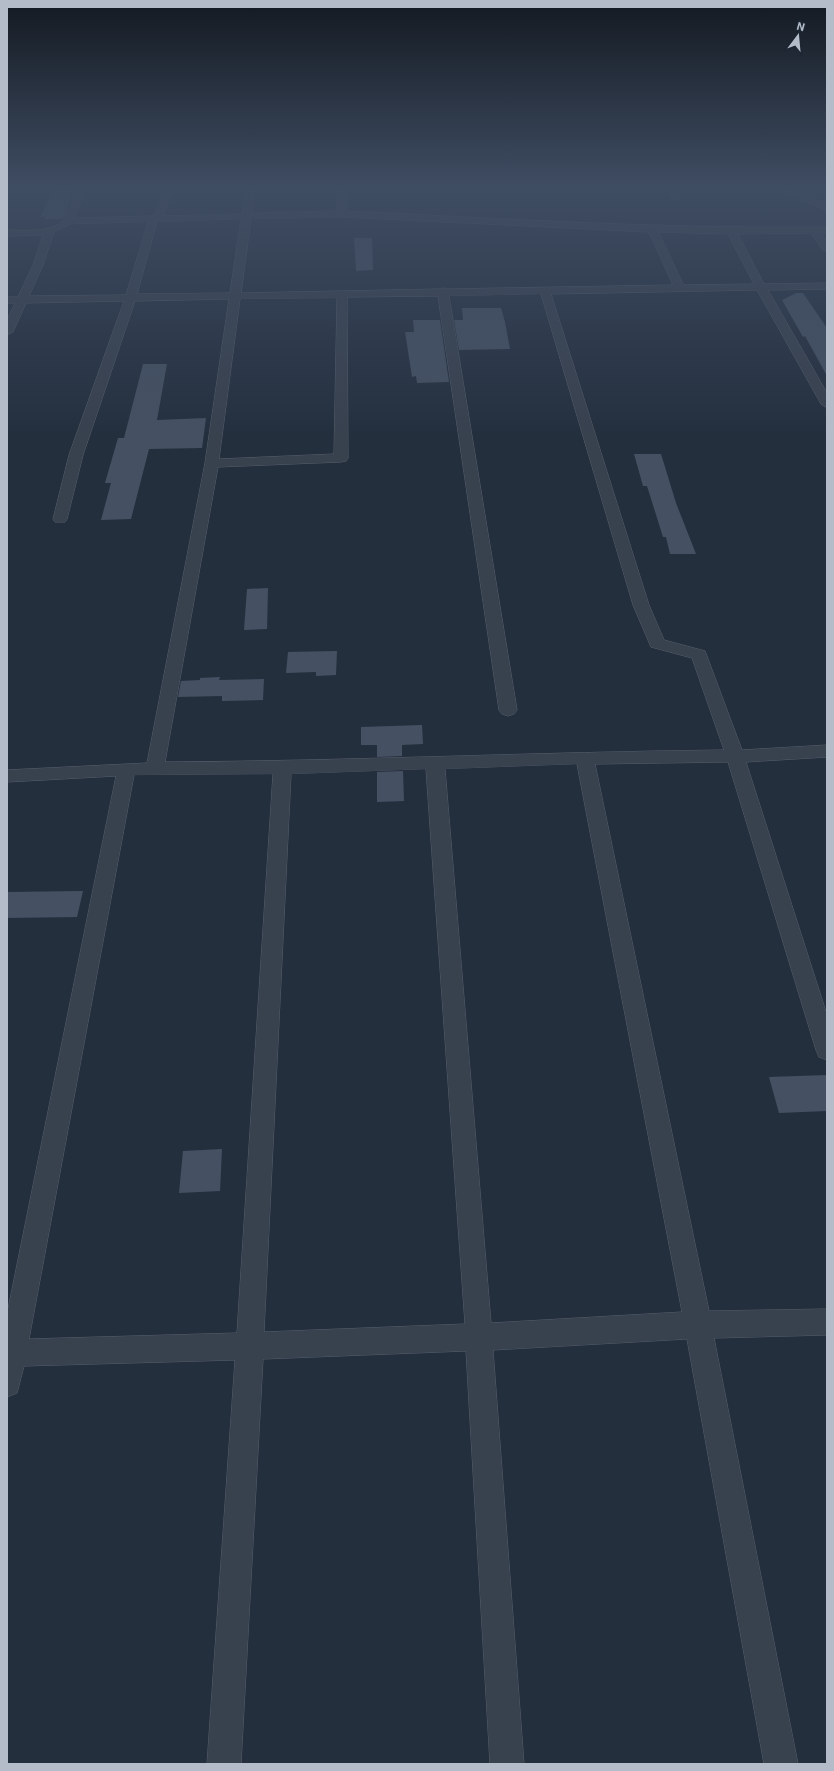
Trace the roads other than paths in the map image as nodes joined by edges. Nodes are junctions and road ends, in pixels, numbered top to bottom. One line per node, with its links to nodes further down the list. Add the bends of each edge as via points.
1 (35, 271): 14 (street)
2 (139, 271): 13 (street)
3 (239, 271): 12 (street)
4 (672, 271): 8 (street)
5 (753, 271): 7 (street)
6 (827, 286): 7 (street)
7 (762, 288): 8 (street); 17 (street)
8 (680, 289): 10 (street)
9 (443, 291): 10 (street); 11 (street); 20 (street)
10 (545, 291): 22 (street, via 640,606 657,643 699,654)
11 (342, 294): 12 (street); 18 (street, via 341,458)
12 (236, 295): 13 (street); 18 (street)
13 (131, 298): 14 (street); 19 (street, via 76,455)
14 (21, 299): 15 (street); 16 (street)
15 (7, 300)
16 (7, 332)
17 (827, 404)
18 (212, 463): 27 (street)
19 (60, 519)
20 (508, 710)
21 (827, 751): 22 (street)
22 (735, 756): 23 (street); 29 (street)
23 (585, 758): 24 (street); 31 (street)
24 (435, 764): 25 (street); 32 (street)
25 (282, 768): 27 (street); 33 (street)
26 (126, 769): 27 (street); 28 (street); 34 (street)
27 (155, 769)
28 (7, 776)
29 (827, 1050)
30 (827, 1322): 31 (street)
31 (698, 1325): 32 (street); 38 (street)
32 (479, 1337): 33 (street); 37 (street)
33 (250, 1346): 34 (street); 36 (street)
34 (10, 1353): 35 (street)
35 (7, 1384)
36 (224, 1764)
37 (507, 1764)
38 (780, 1764)

